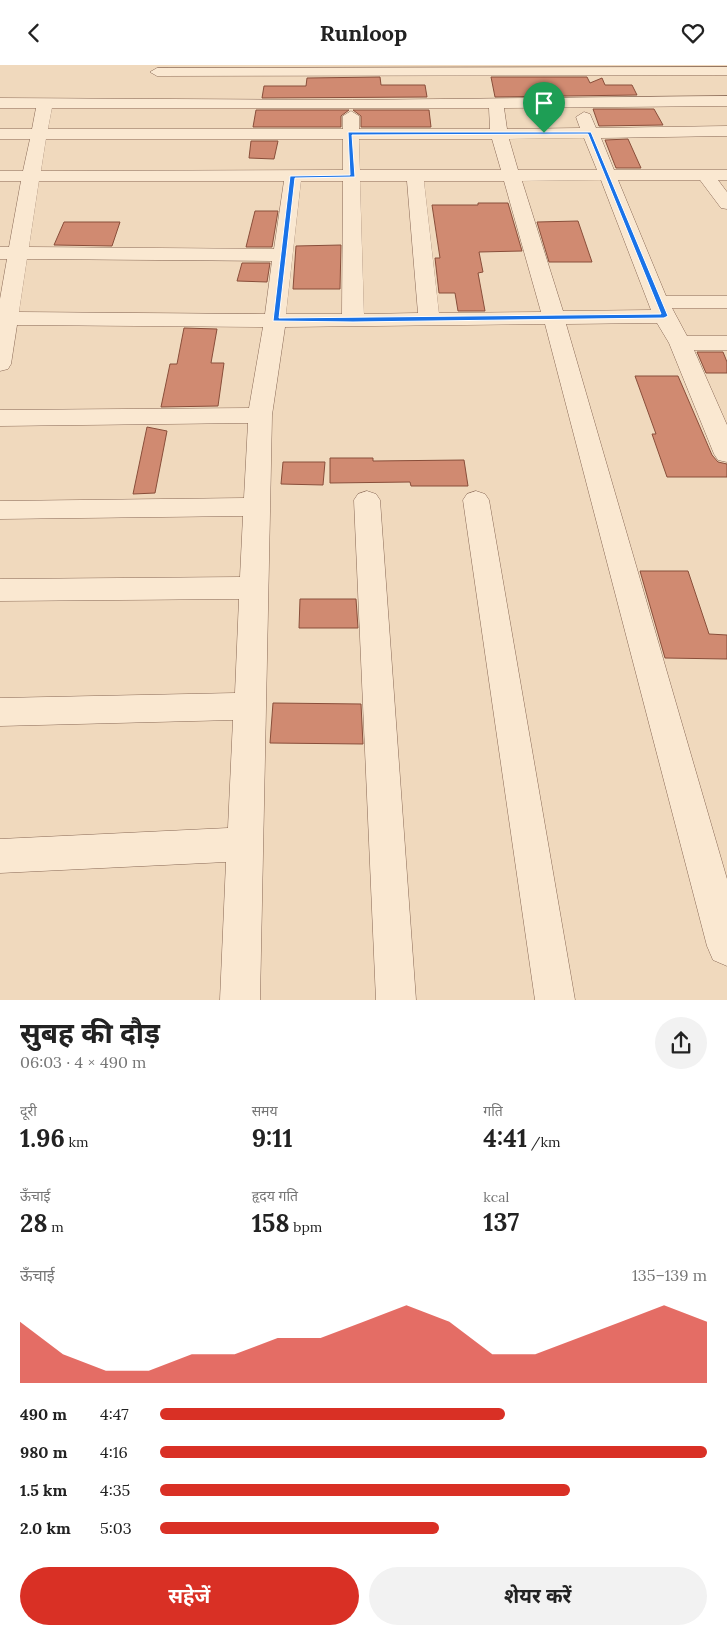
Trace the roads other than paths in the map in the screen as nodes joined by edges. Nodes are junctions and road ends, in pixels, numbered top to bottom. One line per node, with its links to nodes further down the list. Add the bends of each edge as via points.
1 (273, 68): 2 (street); 5 (street)
2 (350, 68): 3 (street); 11 (street)
3 (661, 68): 4 (street)
4 (727, 71)
5 (157, 72)
6 (578, 101): 7 (street); 10 (street); 14 (street)
7 (727, 101)
8 (0, 103): 9 (street)
9 (45, 103): 11 (street); 16 (street)
10 (496, 103): 11 (street); 17 (street)
11 (352, 105): 13 (street)
12 (727, 131): 14 (street)
13 (350, 133): 16 (street); 17 (street); 25 (street)
14 (590, 133): 17 (street); 18 (street)
15 (0, 134): 16 (street)
16 (38, 134): 19 (street)
17 (499, 134): 20 (street)
18 (608, 174): 20 (street); 21 (street); 31 (street)
19 (30, 175): 23 (street); 24 (street); 28 (street, via 15,221)
20 (510, 175): 26 (street); 33 (street)
21 (705, 175): 22 (street); 27 (street)
22 (727, 175)
23 (0, 176)
24 (293, 176): 25 (street); 29 (street)
25 (353, 176): 26 (street); 36 (street)
26 (415, 176): 35 (street)
27 (727, 204)
28 (9, 253): 29 (street); 32 (street)
29 (284, 255): 34 (street)
30 (727, 302): 31 (street)
31 (662, 309): 33 (street); 37 (street)
32 (3, 318): 34 (street); 39 (street)
33 (554, 318): 35 (street); 54 (street)
34 (275, 319): 36 (street); 41 (street)
35 (429, 320): 36 (street)
36 (353, 321)
37 (680, 343): 38 (street); 40 (street)
38 (727, 343)
39 (0, 363)
40 (717, 407): 43 (street)
41 (260, 415): 42 (street); 46 (street)
42 (0, 418)
43 (727, 454)
44 (367, 500): 56 (street)
45 (476, 500): 57 (street)
46 (258, 507): 47 (street); 48 (street)
47 (0, 510)
48 (254, 588): 49 (street); 50 (street)
49 (0, 590)
50 (250, 706): 51 (street); 52 (street)
51 (0, 712)
52 (245, 844): 53 (street); 55 (street)
53 (0, 856)
54 (727, 946)
55 (240, 1000)
56 (396, 1000)
57 (555, 1000)

